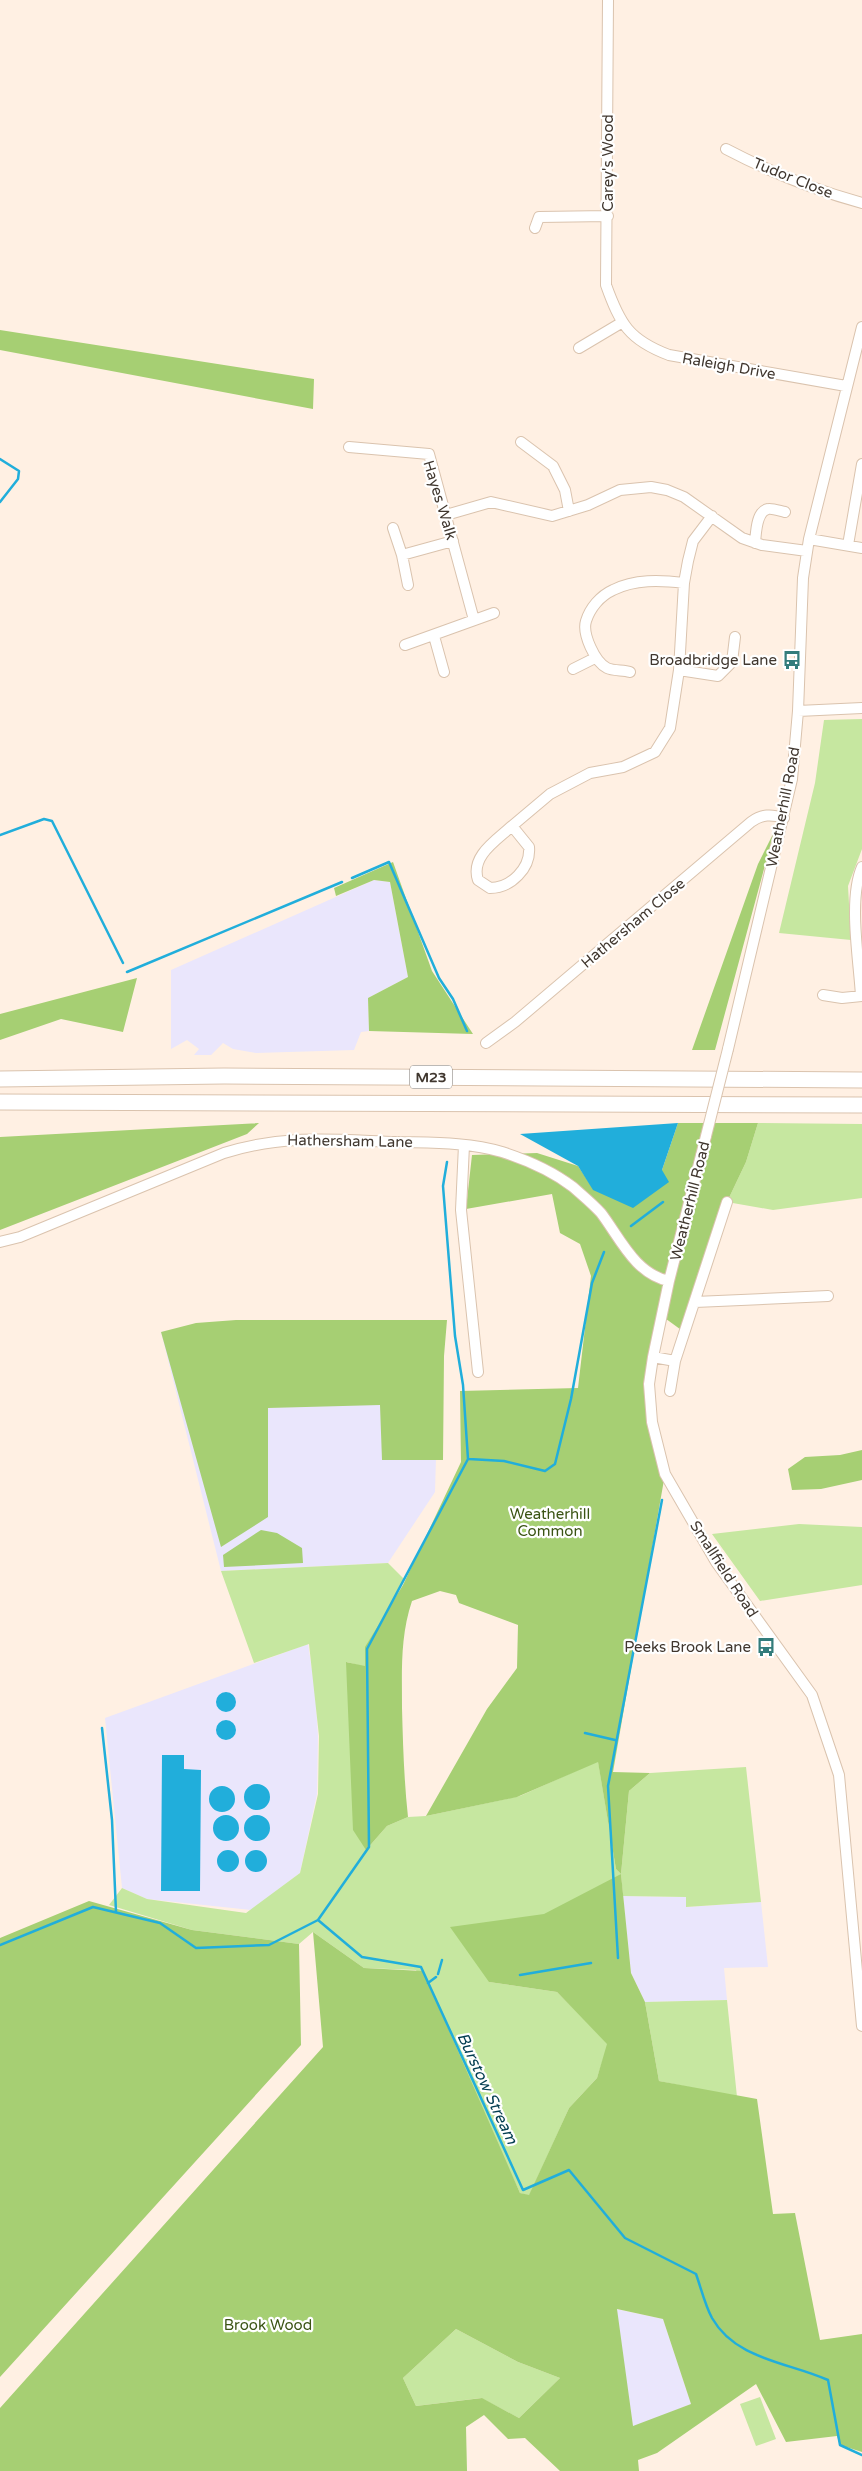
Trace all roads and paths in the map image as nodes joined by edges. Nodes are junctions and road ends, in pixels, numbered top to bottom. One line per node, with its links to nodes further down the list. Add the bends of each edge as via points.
1 (608, 0): 4 (street, Carey's Wood)
2 (726, 149): 3 (street, Tudor Close, via 769,171)
3 (862, 203)
4 (608, 216): 5 (street, via 539,217); 6 (street, Carey's Wood, via 606,284)
5 (535, 228)
6 (621, 323): 8 (street); 9 (street, Raleigh Drive, via 650,348 669,355)
7 (862, 328): 9 (street, Weatherhill Road)
8 (579, 348)
9 (846, 386): 18 (street, Weatherhill Road)
10 (521, 442): 13 (street, via 553,466 565,490)
11 (349, 447): 15 (street, Hayes Walk, via 429,454)
12 (862, 464): 21 (street)
13 (569, 511): 15 (street, via 552,516 491,502); 16 (street, via 620,490 651,487 684,497)
14 (785, 512): 20 (street, via 768,509 763,512)
15 (446, 515): 19 (street, Hayes Walk)
16 (712, 516): 20 (street, via 742,538); 25 (street, via 693,541)
17 (393, 528): 24 (street)
18 (809, 539): 21 (street); 23 (street, Weatherhill Road)
19 (453, 541): 24 (street); 28 (street, Hayes Walk)
20 (755, 543): 23 (street)
21 (848, 545): 22 (street)
22 (862, 548)
23 (807, 551): 38 (street, Weatherhill Road)
24 (402, 555): 26 (street)
25 (684, 584): 32 (street, via 658,580 612,590 594,605 585,623); 34 (street)
26 (408, 585)
27 (494, 613): 28 (street)
28 (474, 620): 29 (street)
29 (434, 636): 31 (street); 35 (street)
30 (735, 637): 34 (street, via 732,662 718,676)
31 (405, 645)
32 (595, 658): 33 (street); 36 (street, via 608,668)
33 (573, 669)
34 (678, 670): 40 (street, via 670,728 655,752 623,766 590,773 550,794)
35 (444, 672)
36 (630, 672)
37 (862, 708): 38 (street)
38 (798, 711): 39 (street, Weatherhill Road, via 792,779)
39 (784, 818): 44 (street, Hathersham Close, via 766,815 751,822); 52 (street, Weatherhill Road, bridge)
40 (512, 826): 40 (street, via 529,847 528,862 505,885 490,888 478,880 476,864)
41 (862, 867): 43 (street, via 855,897)
42 (823, 995): 43 (street, via 842,998)
43 (862, 996)
44 (486, 1043)
45 (0, 1079): 46 (highway, M23, via 234,1076)
46 (862, 1080)
47 (0, 1102): 48 (highway, M23)
48 (862, 1104)
49 (464, 1145): 51 (street, Hathersham Lane, via 309,1139 251,1144 224,1152 20,1237); 52 (street, Hathersham Lane, via 502,1152 542,1167 573,1187 600,1212 643,1268); 57 (street, via 461,1210)
50 (727, 1202): 54 (street)
51 (0, 1242)
52 (669, 1281): 55 (street, Smallfield Road)
53 (828, 1296): 54 (street)
54 (695, 1302): 56 (street)
55 (653, 1358): 56 (street); 59 (street, Smallfield Road, via 649,1384 652,1422 665,1474 716,1562 812,1695 839,1775)
56 (675, 1361): 58 (street)
57 (478, 1372)
58 (670, 1391)
59 (862, 2026)

